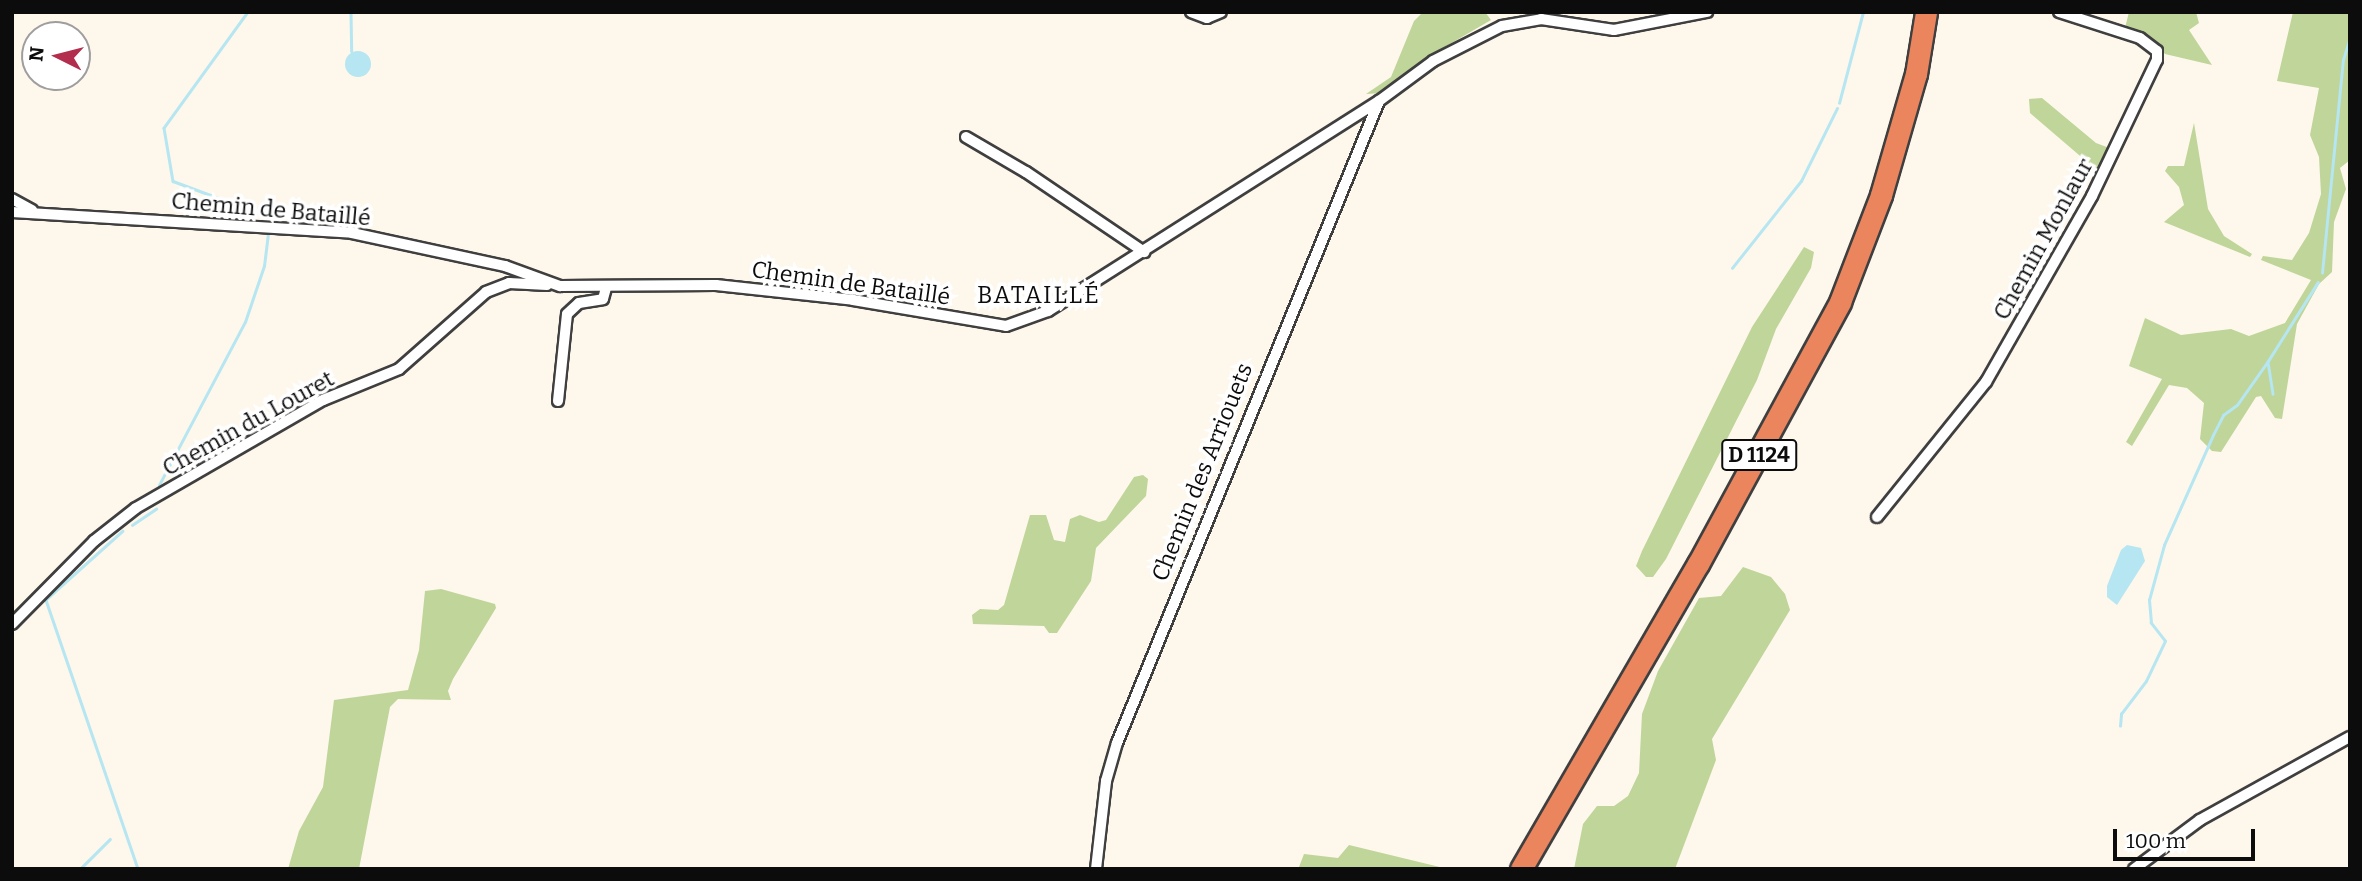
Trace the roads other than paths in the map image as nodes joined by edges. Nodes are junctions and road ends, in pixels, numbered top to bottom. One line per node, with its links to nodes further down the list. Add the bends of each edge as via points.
1 (1191, 12): 2 (street, via 1207,18)
2 (1221, 12)
3 (1707, 12): 6 (street, Chemin de Bataillé, via 1614,30 1541,19 1502,26 1433,61)
4 (1926, 12): 19 (highway, D 1124, via 1916,74 1881,195 1840,302 1698,564)
5 (2059, 12): 15 (street, Chemin Monlaur, via 2140,38 2157,51 2157,60 2098,186 1986,382)
6 (1379, 101): 11 (street, Chemin de Bataillé); 18 (street, Chemin des Arriouets, via 1120,735 1106,781)
7 (965, 137): 11 (street, via 1026,172)
8 (12, 199): 9 (street, Chemin de Bataillé)
9 (34, 211): 10 (street, Chemin de Bataillé); 12 (street, Chemin de Bataillé, via 352,233 492,263)
10 (12, 212)
11 (1144, 252): 12 (street, Chemin de Bataillé, via 1034,319 1006,326 853,300 716,285)
12 (560, 286): 16 (street, Chemin du Louret, via 497,286 400,369 323,400 136,508 94,541)
13 (606, 288): 14 (street, via 603,299 579,303 567,314)
14 (558, 401)
15 (1877, 517)
16 (12, 624)
17 (2350, 737): 20 (street, via 2221,807)
18 (1096, 869)
19 (1521, 869)
20 (2134, 869)

